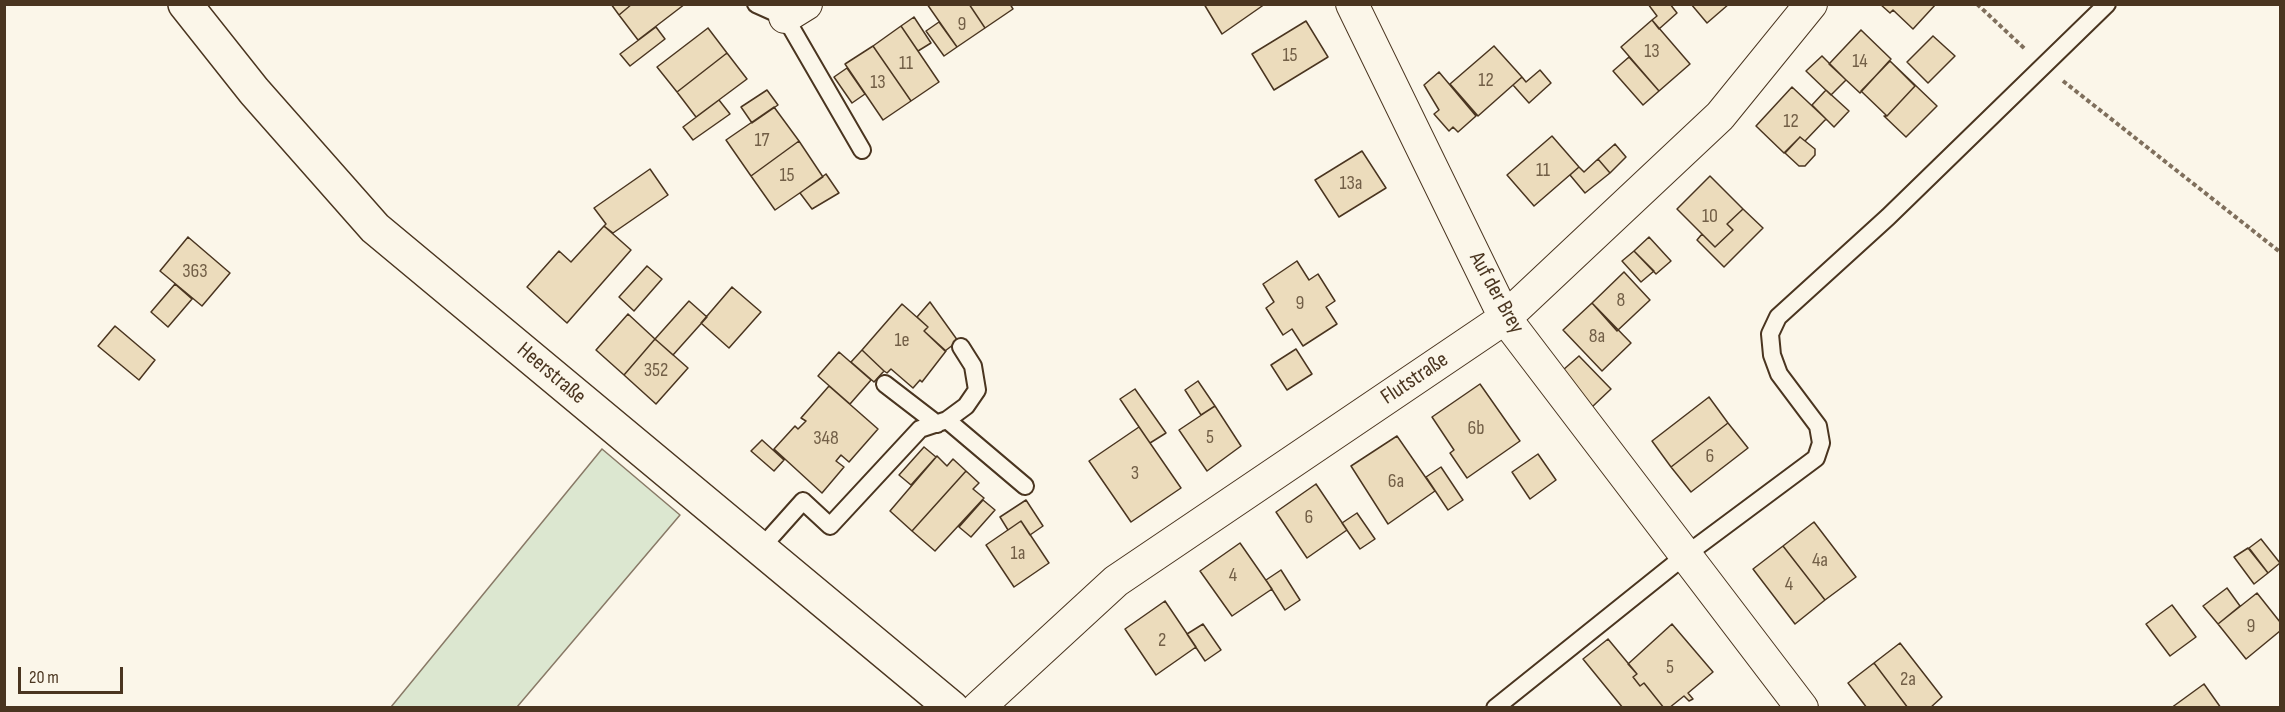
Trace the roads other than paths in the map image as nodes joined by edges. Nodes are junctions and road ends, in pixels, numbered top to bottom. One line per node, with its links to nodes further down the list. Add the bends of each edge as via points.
1 (185, 4): 13 (main road, Heerstraße, via 254,92 375,228)
2 (756, 4): 6 (lane)
3 (1352, 4): 8 (street, Auf der Brey)
4 (1811, 4): 8 (street, Flutstraße, via 1719,116)
5 (2107, 4): 14 (lane, via 1888,217 1778,317 1770,334 1772,355 1779,374 1818,426 1821,443 1816,458)
6 (795, 11): 7 (lane)
7 (862, 150)
8 (1505, 318): 14 (street, Auf der Brey); 16 (street, Flutstraße, via 1116,582)
9 (961, 347): 11 (lane, via 973,366 977,390 966,406)
10 (885, 384): 11 (lane)
11 (942, 422): 12 (lane); 13 (lane, via 920,429 831,526 803,501)
12 (1025, 486)
13 (761, 548): 15 (main road, Heerstraße)
14 (1687, 554): 17 (lane); 18 (street, Auf der Brey)
15 (952, 708)
16 (978, 708)
17 (1496, 708)
18 (1802, 708)

